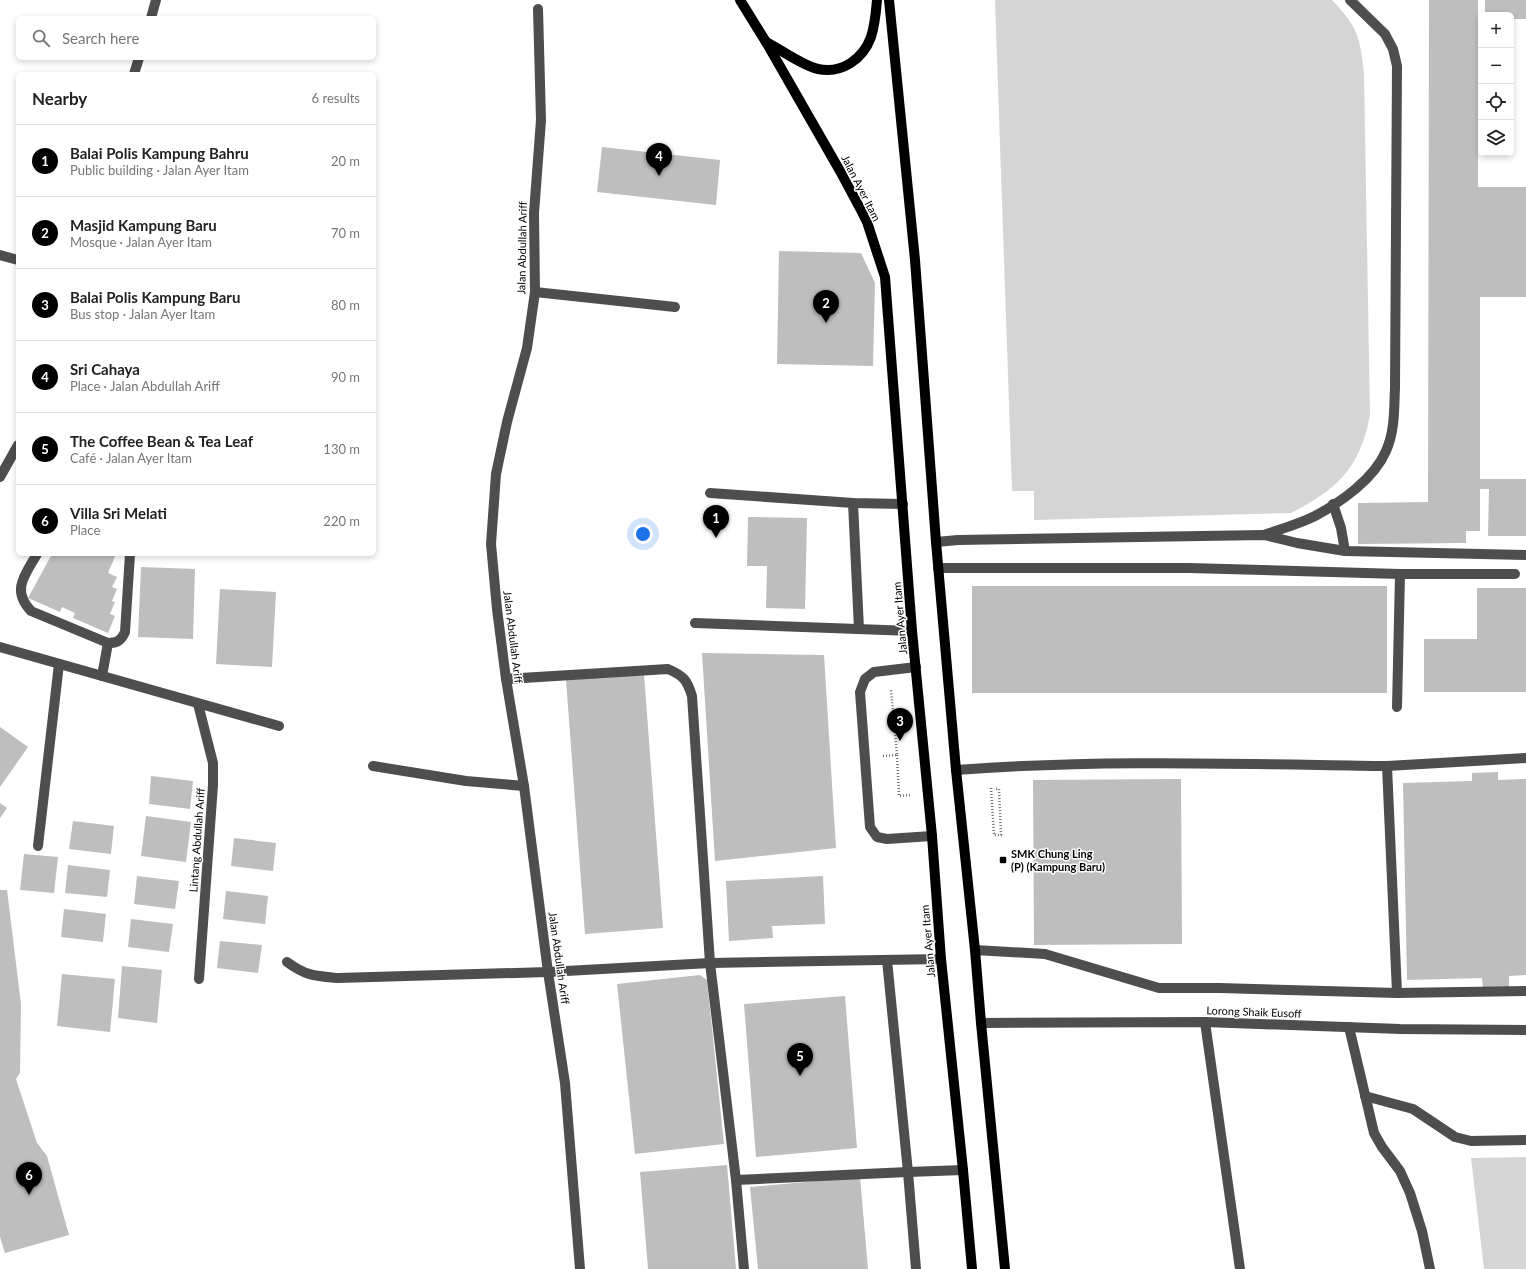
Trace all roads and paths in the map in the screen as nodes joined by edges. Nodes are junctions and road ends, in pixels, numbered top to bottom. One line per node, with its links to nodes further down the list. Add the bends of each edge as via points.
1 (156, 0): 7 (street)
2 (740, 0): 8 (main road, Jalan Ayer Itam)
3 (877, 0): 8 (main road, via 871,36 862,53 850,64 840,68 817,69)
4 (889, 0): 22 (main road, via 915,260)
5 (1350, 0): 20 (street, via 1385,34 1393,50 1396,66 1395,388 1393,427 1386,451 1374,472 1356,489)
6 (538, 9): 13 (street, Jalan Abdullah Ariff, via 541,120 534,213)
7 (152, 16)
8 (766, 42): 19 (main road, Jalan Ayer Itam, via 864,217 885,277)
9 (138, 60): 10 (street)
10 (135, 72)
11 (0, 255): 12 (street)
12 (16, 259)
13 (535, 292): 14 (street); 39 (street, Jalan Abdullah Ariff, via 527,348 496,474 491,544)
14 (675, 307)
15 (16, 449): 16 (street)
16 (0, 477)
17 (710, 493): 18 (street)
18 (853, 503): 19 (street); 31 (street)
19 (903, 504): 32 (main road, Jalan Ayer Itam)
20 (1333, 504): 21 (street, via 1315,516); 23 (street)
21 (1264, 535): 22 (street); 23 (street)
22 (936, 542): 27 (main road)
23 (1345, 551): 24 (street)
24 (1526, 555)
25 (36, 556): 33 (street, via 21,582 25,605 31,611)
26 (130, 556): 33 (street, via 125,632 122,639 116,643)
27 (938, 568): 28 (street, via 1189,568); 49 (main road)
28 (1400, 574): 29 (street); 41 (street)
29 (1515, 574)
30 (695, 623): 31 (street)
31 (859, 629): 32 (street)
32 (912, 631): 36 (main road, Jalan Ayer Itam)
33 (108, 643): 38 (street)
34 (0, 647): 35 (street)
35 (59, 664): 38 (street); 54 (street)
36 (916, 667): 37 (street); 53 (main road, Jalan Ayer Itam)
37 (889, 670): 43 (path); 44 (street, via 874,672 865,679 860,692)
38 (102, 676): 40 (street)
39 (506, 679): 50 (street, Jalan Abdullah Ariff); 59 (street, via 668,669 687,681 692,696)
40 (198, 704): 42 (street); 61 (street, Lintang Abdullah Ariff, via 212,763 213,785)
41 (1397, 707)
42 (279, 726)
43 (897, 755): 44 (path); 52 (path)
44 (865, 758): 53 (street, via 870,827 877,837 887,839)
45 (1526, 758): 47 (street)
46 (373, 766): 50 (street, via 466,781)
47 (1387, 766): 48 (street, via 1216,762); 63 (street)
48 (989, 768): 49 (street); 51 (path, via 994,835 1001,834)
49 (956, 770): 55 (main road)
50 (524, 786): 60 (street, Jalan Abdullah Ariff)
51 (999, 789)
52 (899, 796)
53 (932, 836): 56 (main road, Jalan Ayer Itam)
54 (38, 846)
55 (975, 950): 63 (street, via 1045,954 1159,988); 65 (main road)
56 (941, 959): 57 (street); 70 (main road, Jalan Ayer Itam)
57 (887, 960): 59 (street); 71 (street)
58 (287, 962): 60 (street, via 300,972 318,977 338,978)
59 (710, 963): 60 (street); 72 (street)
60 (548, 972): 73 (street, Jalan Abdullah Ariff, via 565,1083)
61 (199, 979)
62 (1526, 992): 63 (street)
63 (1396, 993)
64 (1205, 1022): 65 (street, Lorong Shaik Eusoff); 66 (street, Lorong Shaik Eusoff); 78 (street)
65 (980, 1023): 77 (main road)
66 (1349, 1027): 67 (street, Lorong Shaik Eusoff, via 1400,1030); 68 (street)
67 (1526, 1030)
68 (1364, 1096): 69 (street, via 1413,1109 1455,1137 1471,1141); 79 (street, via 1374,1132 1400,1171 1410,1193)
69 (1526, 1140)
70 (963, 1170): 71 (street); 76 (main road, Jalan Ayer Itam)
71 (908, 1172): 72 (street); 75 (street)
72 (736, 1180): 74 (street)
73 (580, 1269)
74 (744, 1269)
75 (916, 1269)
76 (972, 1269)
77 (1005, 1269)
78 (1240, 1269)
79 (1430, 1269)

